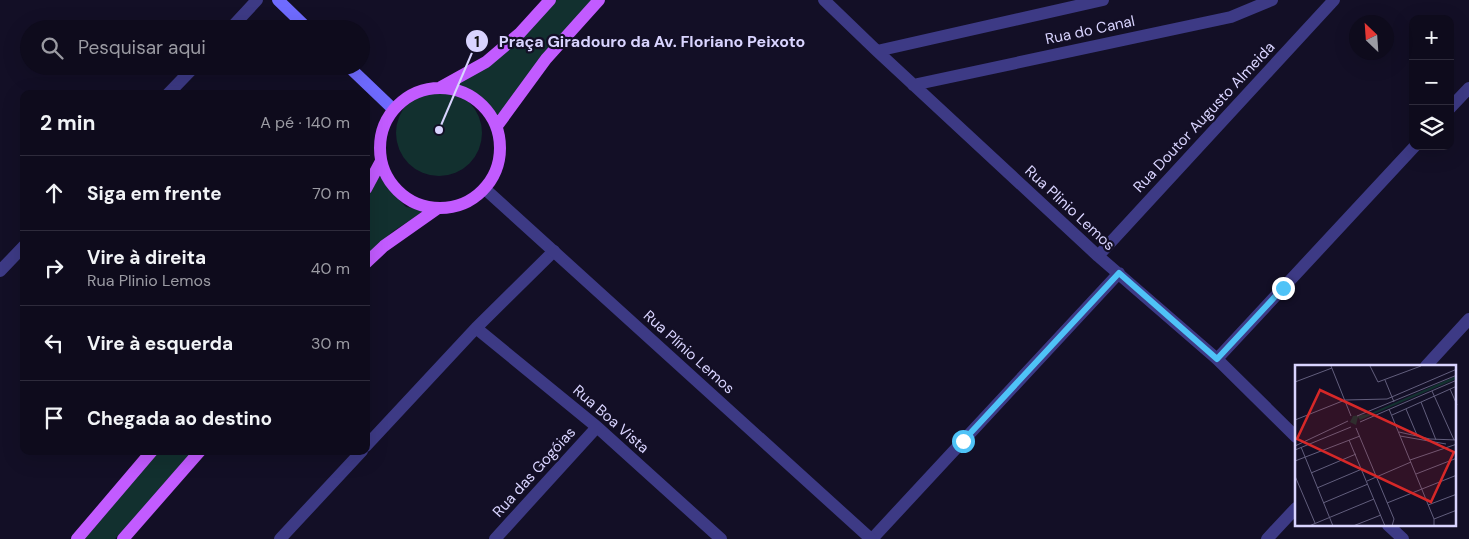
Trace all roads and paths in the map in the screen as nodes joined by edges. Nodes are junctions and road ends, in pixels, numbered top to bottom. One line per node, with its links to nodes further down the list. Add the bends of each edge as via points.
1 (257, 0): 10 (street)
2 (278, 0): 11 (main road)
3 (550, 0): 16 (main road, via 520,33 486,62)
4 (599, 0): 21 (main road, via 546,59)
5 (824, 0): 12 (street, Rua Plinio Lemos)
6 (1103, 0): 9 (street, Rua do Canal)
7 (1272, 0): 15 (street, Rua do Canal, via 1231,17)
8 (1334, 0): 29 (street, Rua Doutor Augusto Almeida)
9 (1063, 4): 12 (street, Rua do Canal)
10 (238, 20)
11 (299, 20)
12 (876, 51): 15 (street, Rua Plinio Lemos)
13 (186, 75): 18 (street)
14 (357, 75): 20 (main road)
15 (913, 85): 29 (street, Rua Plinio Lemos)
16 (441, 87): 20 (main road, via 422,91); 21 (main road, via 459,90 475,98)
17 (1469, 88): 19 (street)
18 (172, 90)
19 (1453, 105)
20 (393, 109): 23 (main road, via 382,131)
21 (497, 126): 25 (main road, via 501,144 499,162)
22 (1411, 150): 35 (street)
23 (381, 161): 24 (main road); 26 (main road, via 389,180 402,194 418,204)
24 (370, 182)
25 (485, 189): 26 (main road, via 467,202); 28 (street, Rua Plínio Lemos)
26 (438, 208): 30 (main road, via 384,246)
27 (20, 250): 31 (street)
28 (554, 250): 34 (street); 50 (street, Rua Plínio Lemos)
29 (1098, 256): 32 (street, Rua Plinio Lemos)
30 (370, 260)
31 (0, 271)
32 (1119, 273): 35 (street, Rua Plinio Lemos); 50 (street)
33 (1469, 319): 36 (street)
34 (476, 328): 37 (street, Rua Boa Vista); 39 (street)
35 (1217, 359): 38 (street, Rua Plinio Lemos)
36 (1427, 365)
37 (597, 427): 45 (street, Rua Boa Vista); 49 (street, Rua das Gogóias)
38 (1295, 436)
39 (370, 442)
40 (149, 455): 46 (main road)
41 (196, 455): 47 (main road)
42 (358, 455): 48 (street)
43 (1295, 509): 51 (street)
44 (1389, 526): 52 (street)
45 (716, 538)
46 (77, 539)
47 (123, 539)
48 (280, 539)
49 (495, 539)
50 (871, 539)
51 (1267, 539)
52 (1403, 539)

